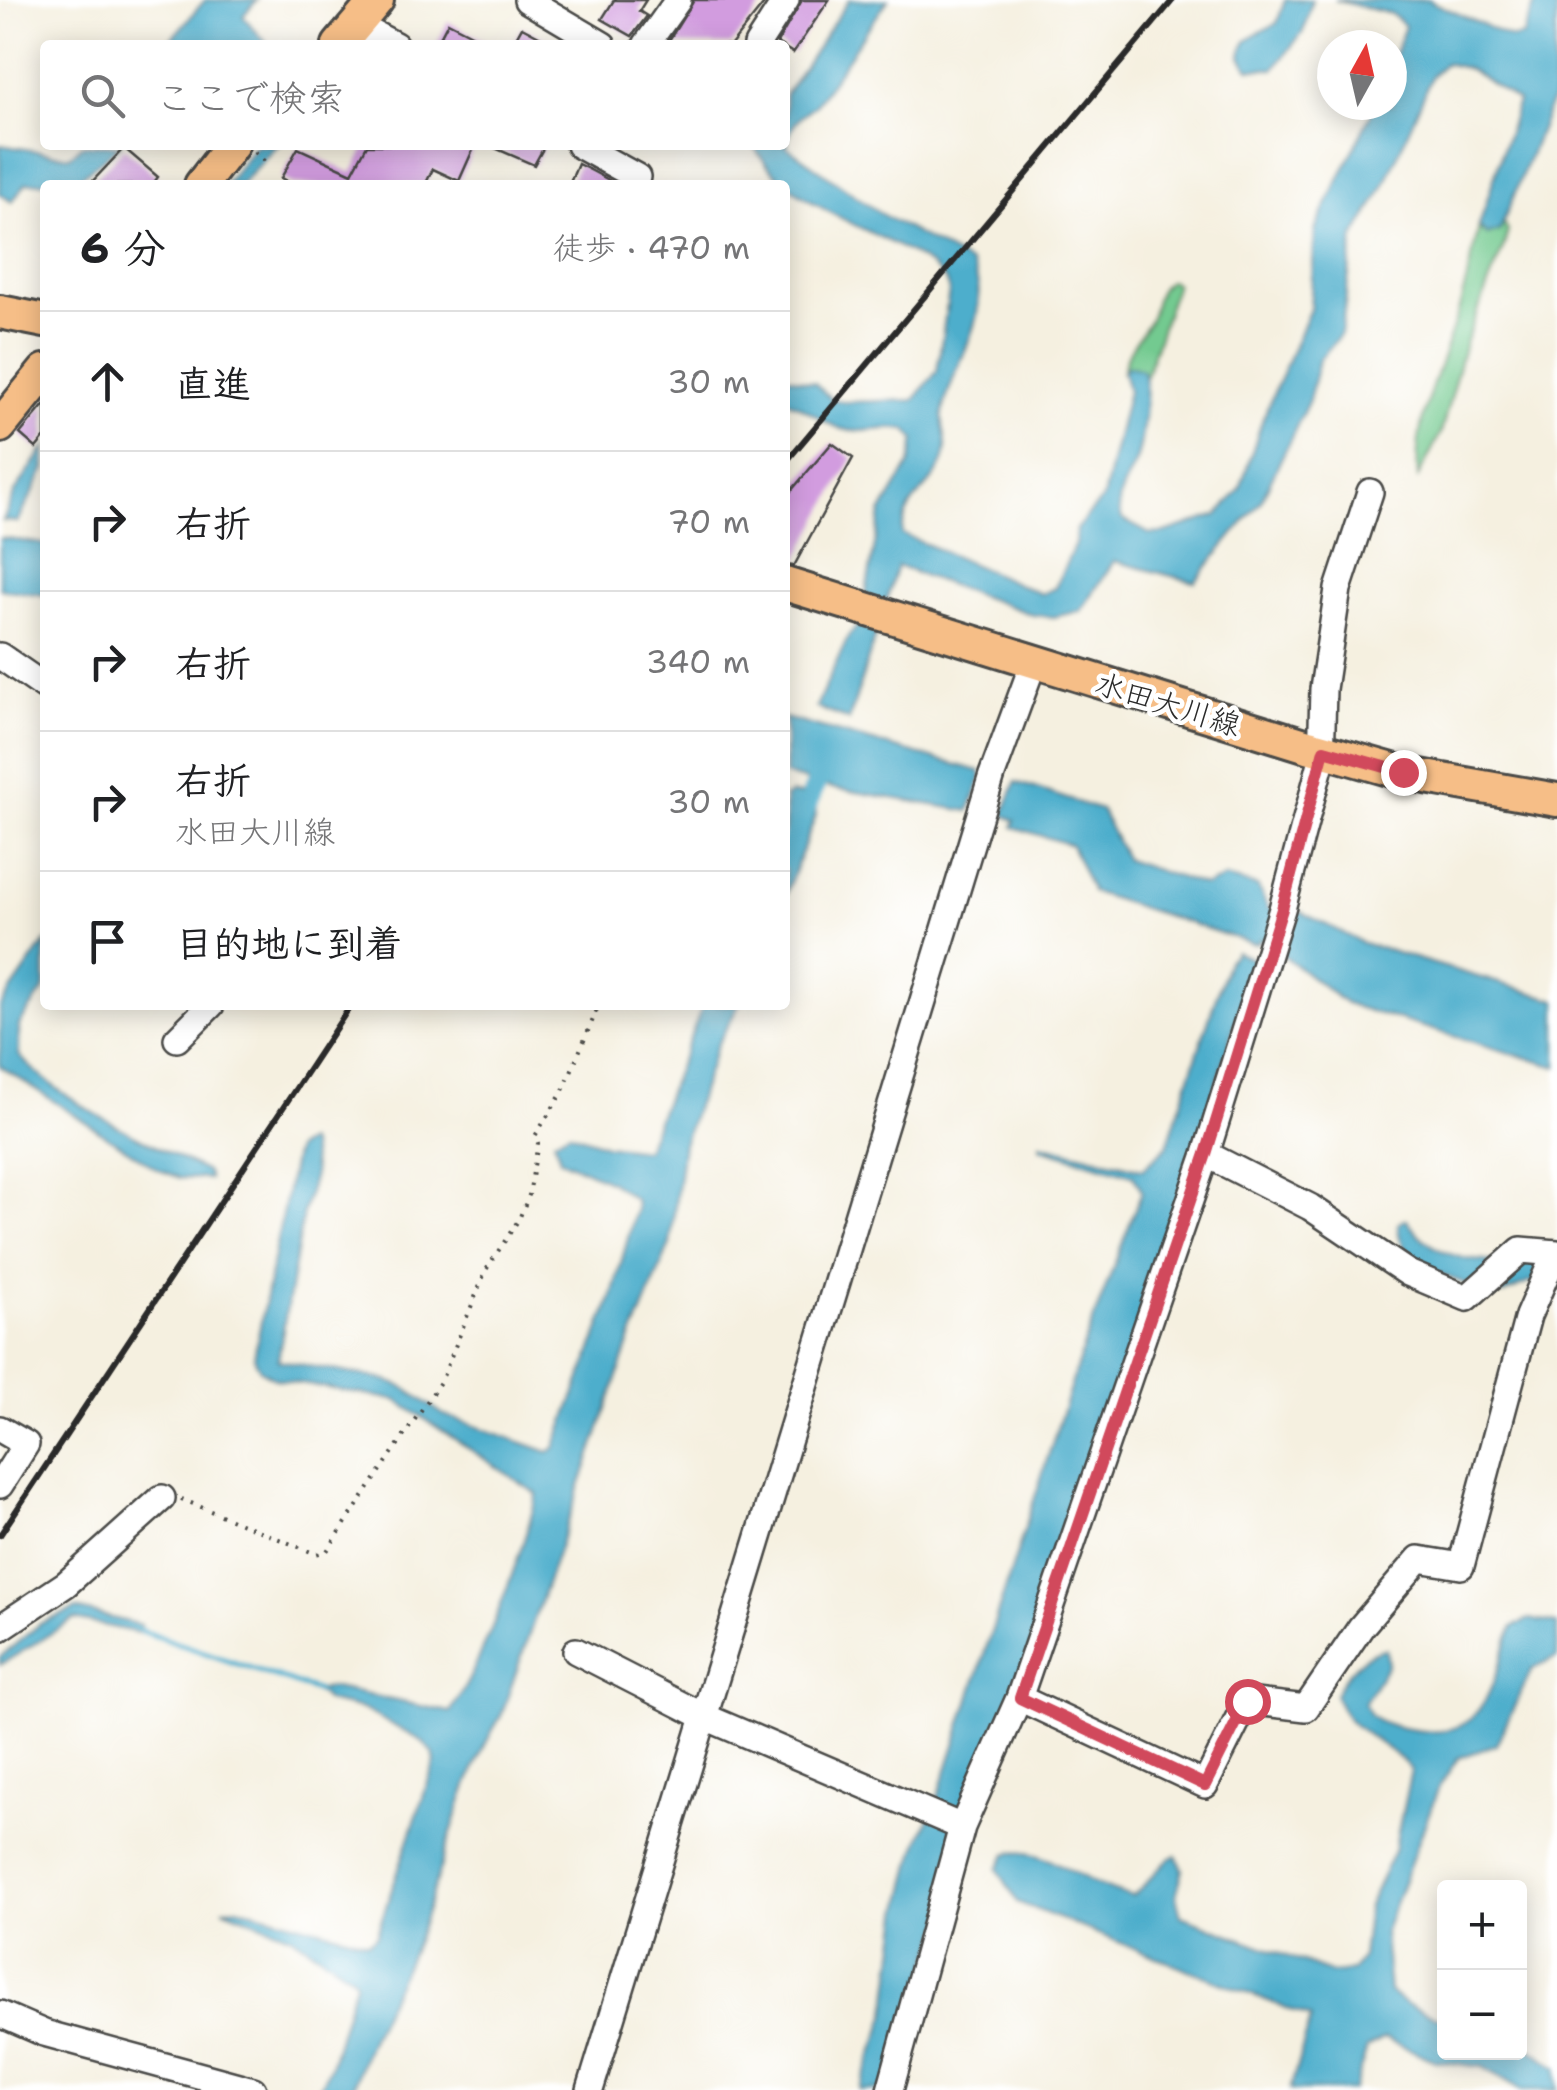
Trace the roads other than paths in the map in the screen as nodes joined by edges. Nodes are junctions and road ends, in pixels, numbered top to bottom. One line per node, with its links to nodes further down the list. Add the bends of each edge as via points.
1 (529, 0): 6 (street)
2 (678, 0): 7 (street)
3 (786, 0): 8 (street)
4 (358, 23): 5 (street)
5 (386, 40)
6 (595, 40)
7 (650, 40)
8 (760, 40)
9 (228, 150): 12 (main road)
10 (587, 150): 11 (street)
11 (637, 177)
12 (205, 180)
13 (0, 312): 14 (main road)
14 (40, 321)
15 (40, 377): 16 (main road)
16 (0, 426)
17 (1370, 492): 22 (street, via 1338,588 1323,689)
18 (790, 586): 20 (main road, 水田大川線)
19 (0, 656): 21 (street)
20 (1033, 664): 22 (main road, 水田大川線); 34 (street, via 974,832)
21 (40, 684)
22 (1324, 750): 23 (main road, 水田大川線); 26 (street)
23 (1557, 800)
24 (206, 1010): 25 (street)
25 (177, 1039)
26 (1206, 1154): 27 (street, via 1310,1208 1408,1272 1467,1298 1522,1250); 33 (street)
27 (1556, 1254): 33 (street, via 1528,1316 1461,1566 1420,1560 1361,1626 1306,1708 1247,1701 1205,1785)
28 (0, 1429): 29 (street, via 26,1444)
29 (0, 1485)
30 (162, 1498): 31 (street, via 66,1584)
31 (0, 1628)
32 (576, 1651): 34 (street)
33 (1020, 1698): 35 (street)
34 (702, 1716): 35 (street); 39 (street)
35 (962, 1827): 40 (street)
36 (0, 2014): 37 (street)
37 (171, 2079): 38 (street)
38 (253, 2090)
39 (590, 2090)
40 (890, 2090)

